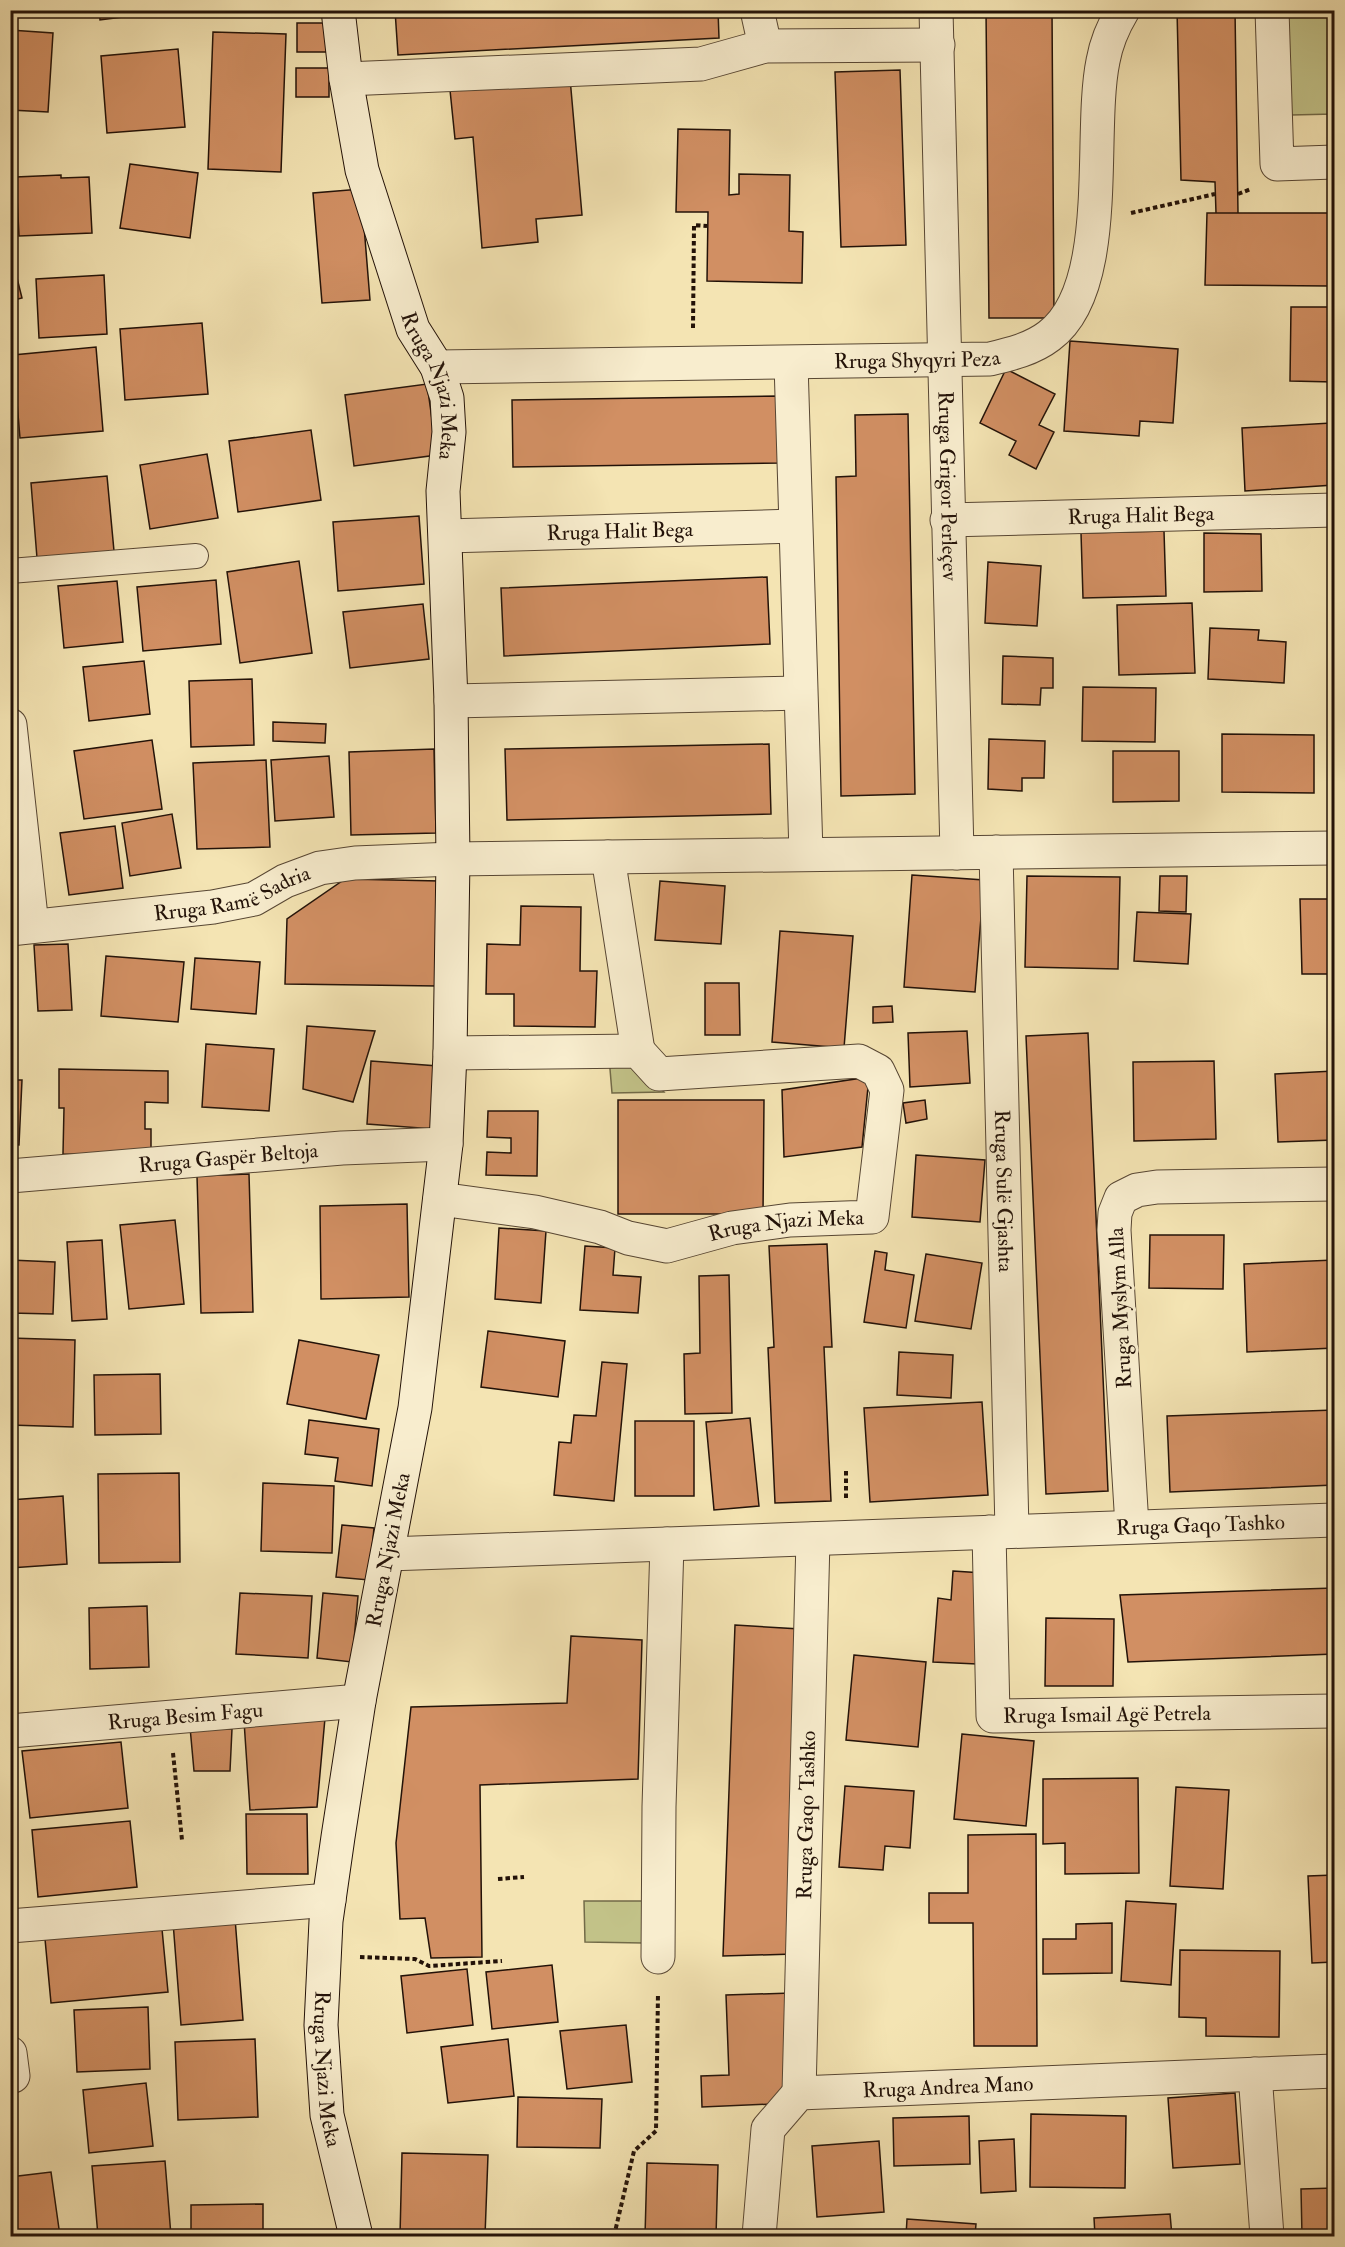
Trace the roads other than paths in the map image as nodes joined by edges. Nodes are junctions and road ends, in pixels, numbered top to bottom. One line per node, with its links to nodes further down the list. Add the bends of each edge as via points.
1 (338, 10): 8 (street, Rruga Njazi Meka)
2 (757, 10): 7 (street)
3 (936, 10): 6 (street, Rruga Grigor Perleçev)
4 (1123, 10): 10 (street, Rruga Shyqyri Peza, via 1103,60 1096,124 1093,223 1086,273 1072,308 1050,335 1021,351 990,359)
5 (1272, 10): 9 (street, via 1277,164)
6 (938, 45): 7 (street); 10 (street, Rruga Grigor Perleçev)
7 (765, 46): 8 (street, via 701,64)
8 (346, 79): 12 (street, Rruga Njazi Meka, via 362,170 383,242 413,329)
9 (1335, 162)
10 (946, 359): 11 (street, Rruga Shyqyri Peza); 14 (street, Rruga Grigor Perleçev)
11 (791, 363): 12 (street, Rruga Shyqyri Peza); 15 (street)
12 (437, 367): 16 (street, Rruga Njazi Meka, via 447,398 449,432 443,491)
13 (1335, 510): 14 (street, Rruga Halit Bega)
14 (947, 520): 25 (street, Rruga Grigor Perleçev)
15 (795, 526): 16 (street, Rruga Halit Bega); 19 (street)
16 (446, 536): 20 (street, Rruga Njazi Meka)
17 (196, 556): 18 (lane)
18 (10, 571)
19 (800, 693): 20 (street); 24 (street)
20 (451, 701): 27 (street, Rruga Njazi Meka)
21 (10, 725): 28 (street)
22 (1335, 848): 23 (street)
23 (996, 852): 25 (street); 37 (street, Rruga Sulë Gjashta)
24 (806, 853): 25 (street); 26 (street)
25 (957, 853)
26 (608, 857): 27 (street); 29 (street)
27 (453, 859): 28 (street, Rruga Ramë Sadria, via 320,868 285,881 254,899); 30 (street, Rruga Njazi Meka)
28 (21, 928)
29 (638, 1051): 30 (street); 34 (street, Rruga Njazi Meka, via 659,1074 859,1061 878,1071 887,1090 873,1217 790,1220 732,1228 667,1246 535,1212)
30 (450, 1053): 31 (street, Rruga Njazi Meka)
31 (446, 1144): 32 (street, Rruga Gaspër Beltoja, via 342,1148); 34 (street, Rruga Njazi Meka)
32 (10, 1176)
33 (1335, 1184): 36 (street, Rruga Myslym Alla, via 1157,1188 1137,1190 1121,1198 1114,1230)
34 (440, 1199): 40 (street, Rruga Njazi Meka, via 415,1408)
35 (1335, 1520): 36 (street, Rruga Gaqo Tashko)
36 (1132, 1526): 37 (street, Rruga Gaqo Tashko)
37 (1000, 1531): 38 (street, Rruga Gaqo Tashko); 42 (street, Rruga Ismail Agë Petrela, via 993,1716)
38 (813, 1539): 39 (street, Rruga Gaqo Tashko); 49 (street, Rruga Gaqo Tashko)
39 (668, 1544): 40 (street, Rruga Gaqo Tashko); 46 (street)
40 (388, 1554): 41 (street, Rruga Njazi Meka)
41 (359, 1701): 43 (street, Rruga Besim Fagu); 44 (street, Rruga Njazi Meka)
42 (1335, 1711)
43 (10, 1731)
44 (329, 1900): 45 (street); 50 (street, Rruga Njazi Meka, via 321,2025 327,2115)
45 (10, 1926)
46 (658, 1957)
47 (1335, 2071): 48 (street, Rruga Andrea Mano)
48 (1254, 2074): 49 (street, Rruga Andrea Mano); 52 (street)
49 (799, 2093): 51 (street, via 768,2129)
50 (356, 2236)
51 (759, 2236)
52 (1267, 2236)

